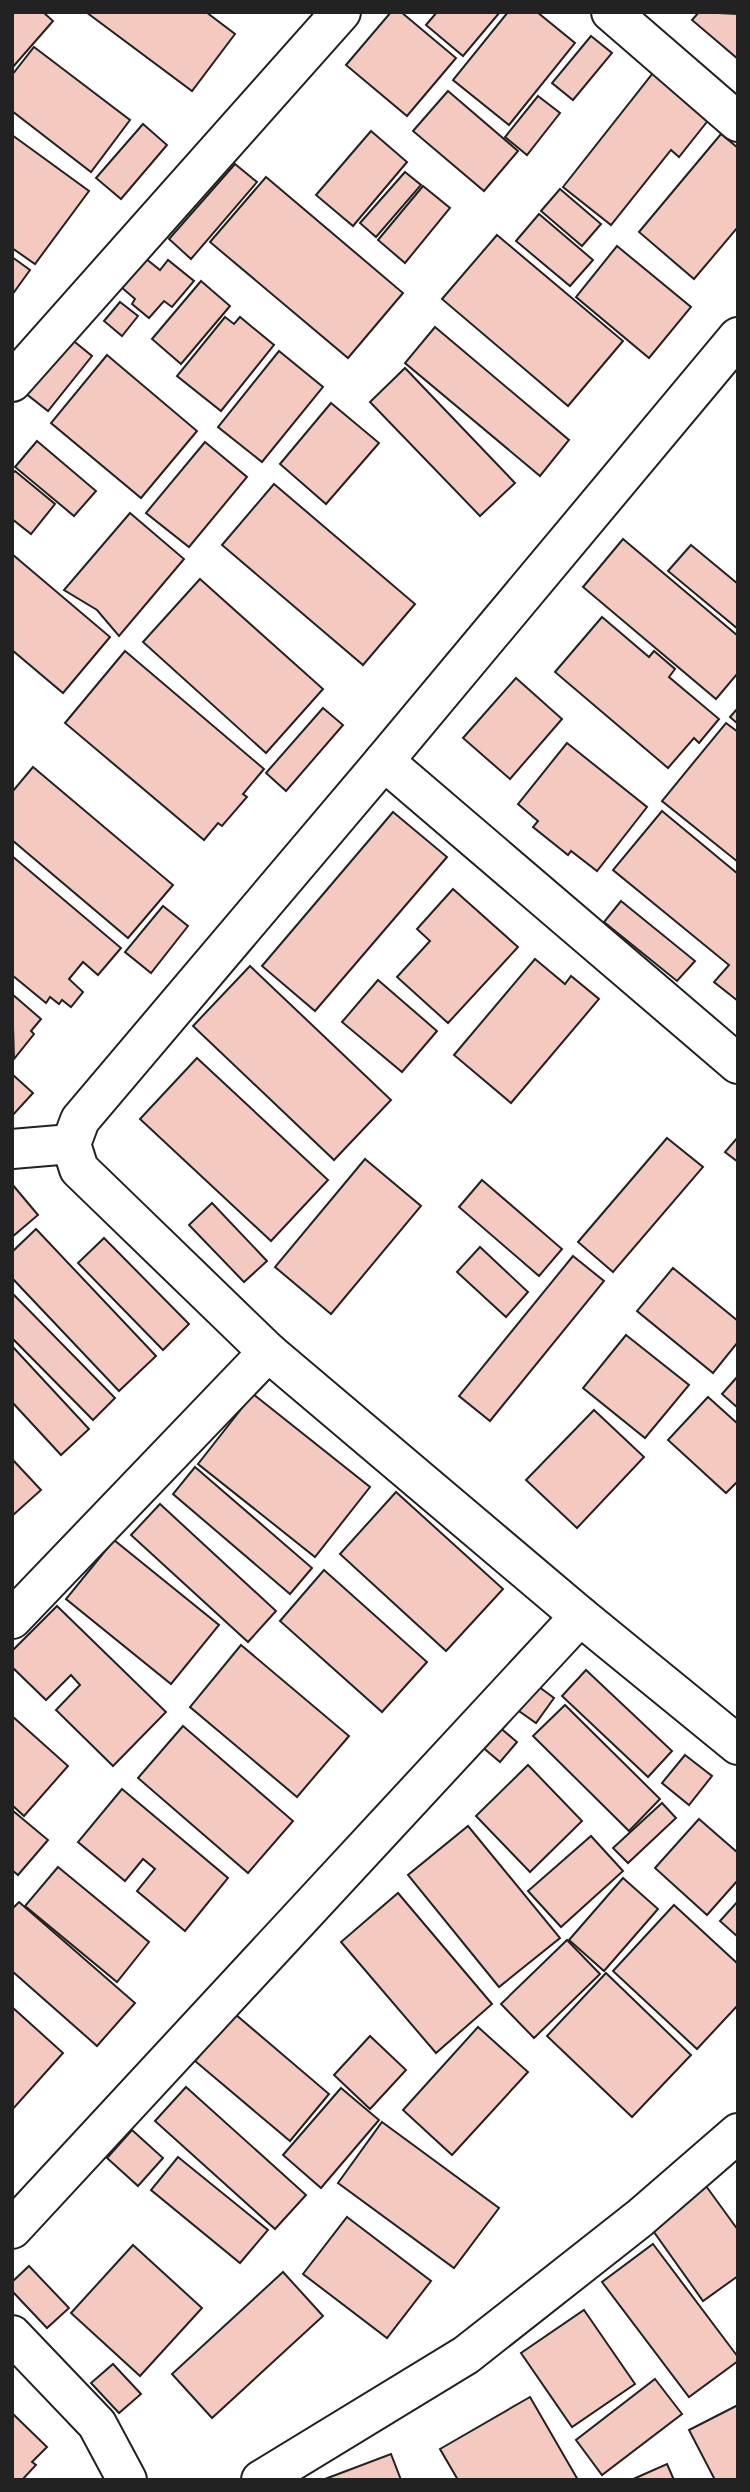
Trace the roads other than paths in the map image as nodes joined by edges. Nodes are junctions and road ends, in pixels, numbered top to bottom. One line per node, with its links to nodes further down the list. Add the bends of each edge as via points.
1 (341, 12): 5 (street)
2 (611, 12): 3 (street)
3 (738, 122)
4 (738, 337): 6 (street)
5 (12, 382)
6 (384, 761): 7 (street); 8 (street, via 80,1120)
7 (738, 1064)
8 (71, 1144): 9 (street); 10 (street, via 79,1169)
9 (12, 1149)
10 (268, 1352): 11 (street); 12 (street)
11 (580, 1616): 13 (street); 15 (street)
12 (12, 1619)
13 (738, 1745)
14 (738, 2133): 18 (street, via 640,2218 466,2354)
15 (12, 2229)
16 (12, 2334): 17 (street, via 97,2424)
17 (127, 2480)
18 (261, 2480)

